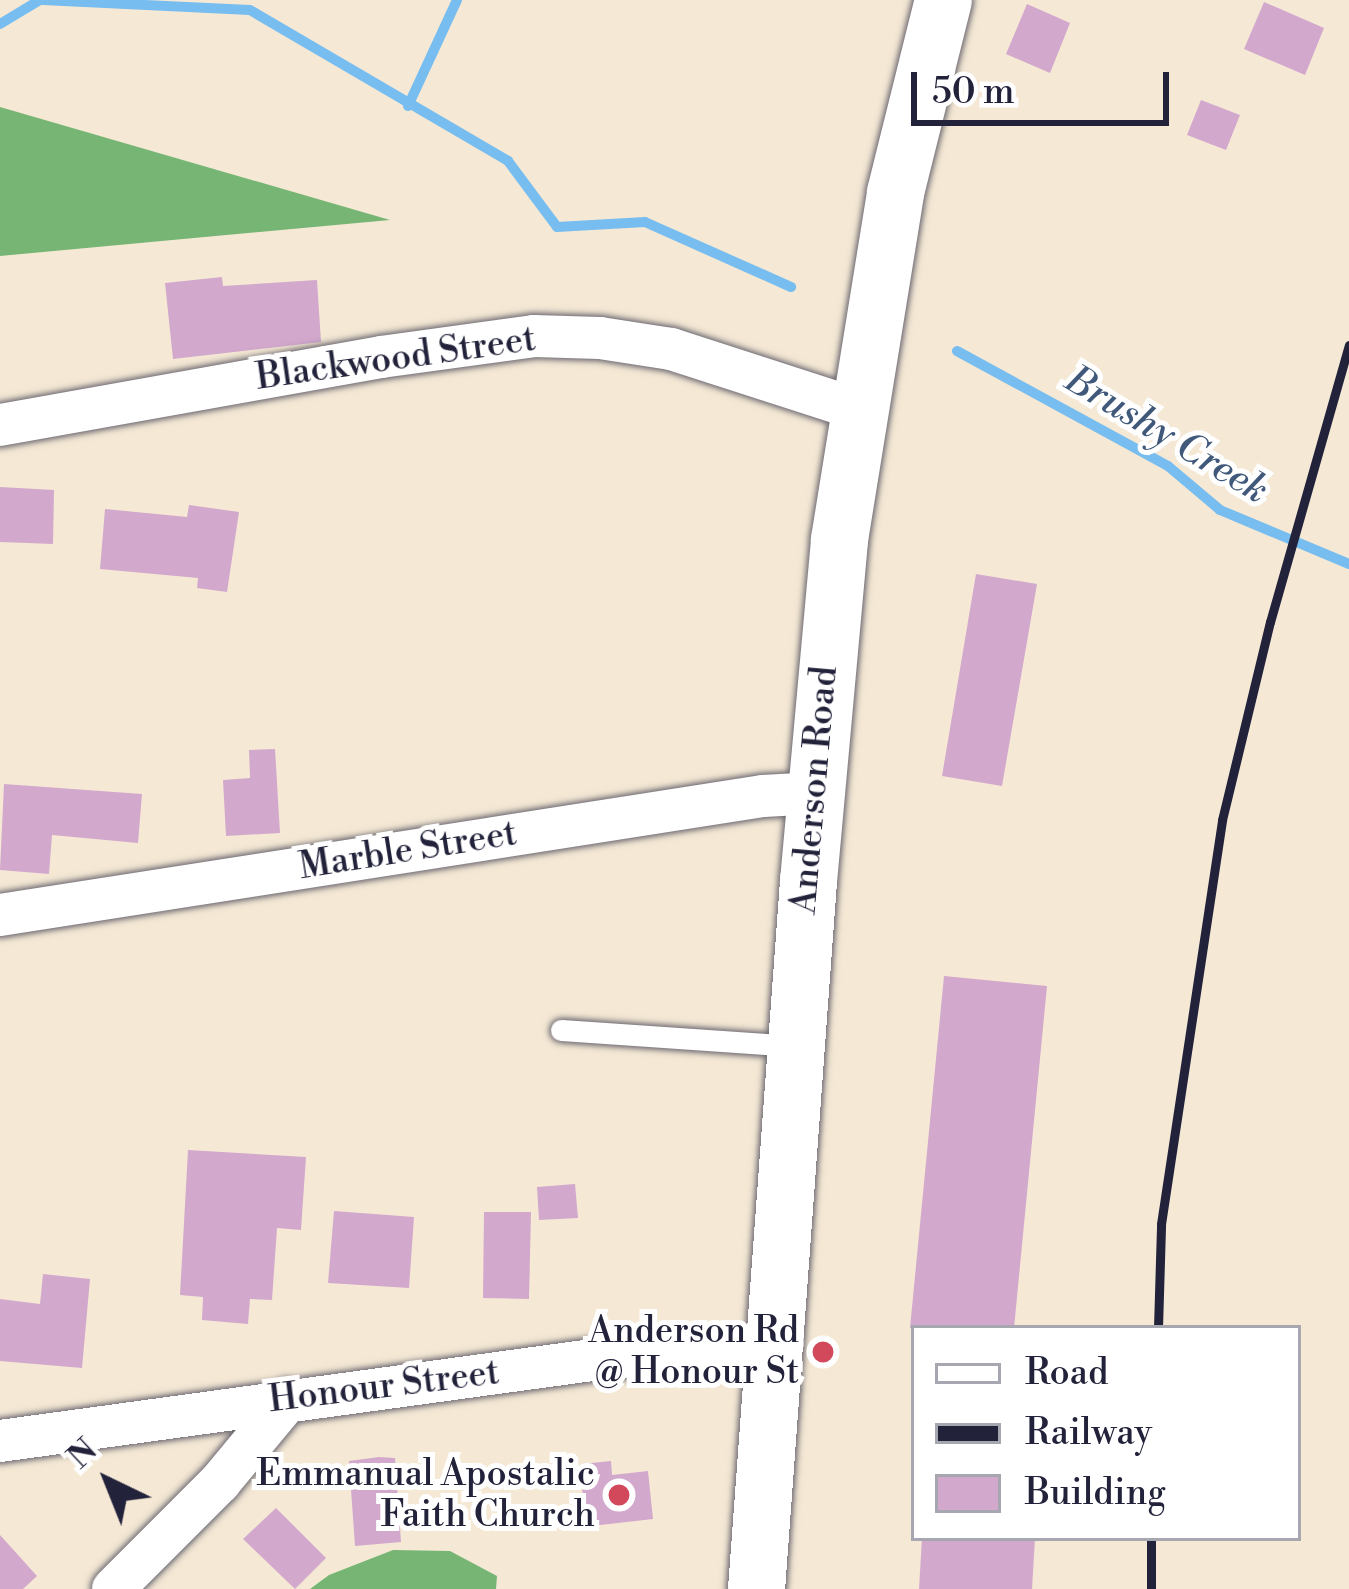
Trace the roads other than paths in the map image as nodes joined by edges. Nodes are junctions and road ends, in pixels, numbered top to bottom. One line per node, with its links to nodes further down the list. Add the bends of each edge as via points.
1 (943, 0): 2 (main road, Anderson Road, via 895,192)
2 (856, 409): 3 (street, Blackwood Street, via 671,349 534,336); 4 (main road, Anderson Road)
3 (0, 424)
4 (817, 793): 5 (street, Marble Street); 7 (main road, Anderson Road)
5 (0, 915)
6 (561, 1030): 7 (lane)
7 (796, 1046): 8 (main road, Anderson Road)
8 (770, 1355): 9 (street, Honour Street, via 614,1357); 12 (main road, Anderson Road)
9 (288, 1400): 10 (street, Honour Street); 11 (street)
10 (0, 1441)
11 (113, 1589)
12 (756, 1589)

